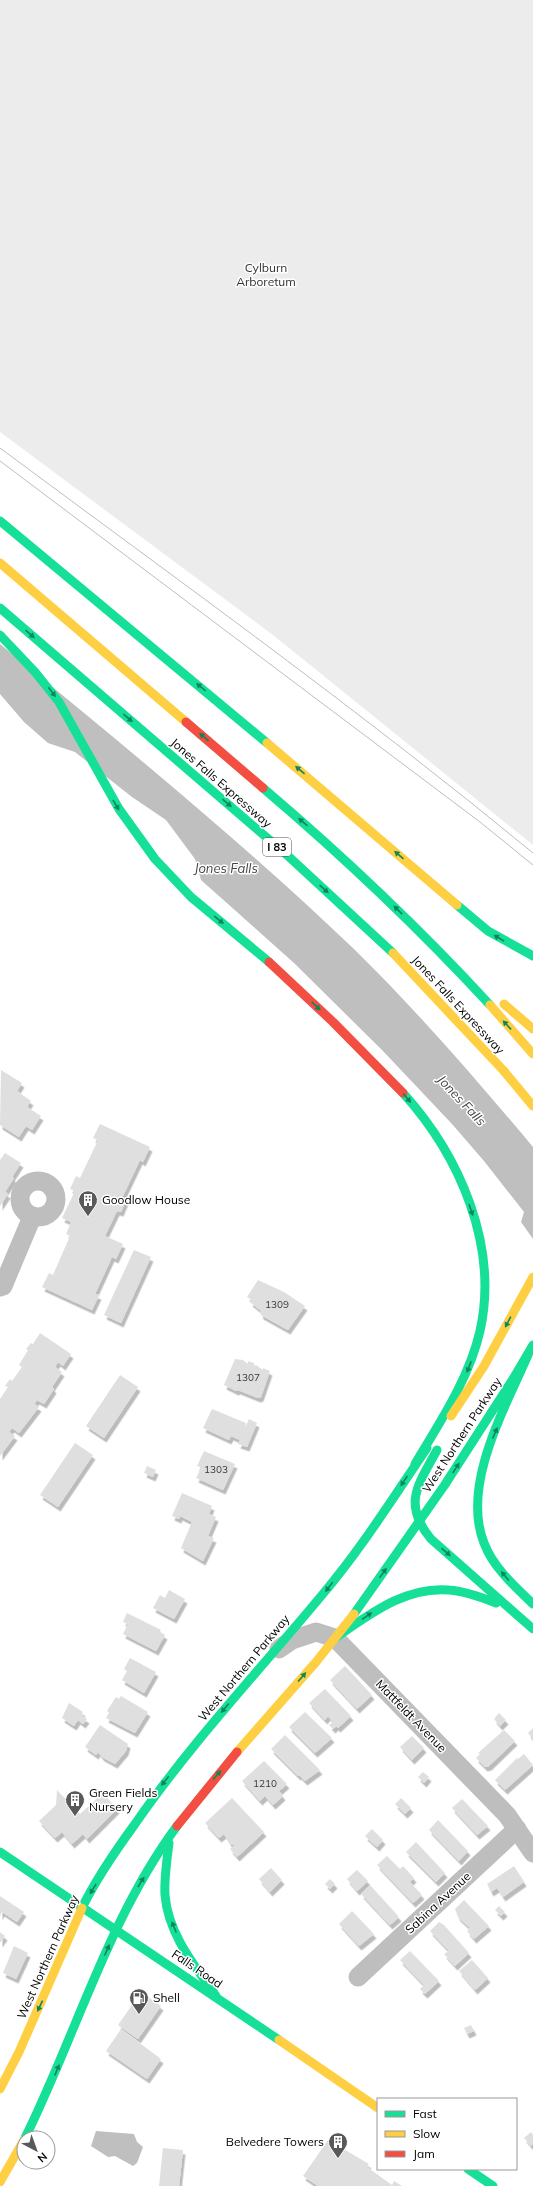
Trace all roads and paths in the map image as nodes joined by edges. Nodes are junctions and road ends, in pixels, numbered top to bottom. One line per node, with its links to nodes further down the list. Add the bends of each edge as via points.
1 (0, 521): 6 (main road, one-way to 1, via 488,931 233,714)
2 (0, 563): 5 (main road, Jones Falls Expressway, one-way to 2, via 311,829)
3 (0, 608): 9 (main road, Jones Falls Expressway / I 83, one-way to 9, via 287,855 394,954 503,1070)
4 (0, 635): 18 (main road, one-way to 18, via 28,662 66,712 126,821 172,878 188,895 288,979 391,1080 436,1135 463,1188 483,1253 485,1288 481,1329 459,1389)
5 (418, 929): 7 (main road); 8 (main road, Jones Falls Expressway, one-way to 5)
6 (533, 956)
7 (533, 1030)
8 (533, 1054)
9 (533, 1106)
10 (32, 1217): 12 (street, via 3,1286)
11 (533, 1277): 15 (main road, West Northern Parkway, one-way to 15)
12 (0, 1286)
13 (533, 1345): 14 (main road, West Northern Parkway)
14 (528, 1355): 19 (main road, West Northern Parkway, one-way to 14); 20 (main road, one-way to 14, via 507,1578 488,1552 477,1524 475,1503 483,1463)
15 (468, 1393): 16 (main road); 18 (main road, West Northern Parkway)
16 (451, 1426)
17 (444, 1439): 19 (main road, via 415,1494 414,1513)
18 (414, 1464): 24 (main road, West Northern Parkway, one-way to 24, via 364,1541 323,1594)
19 (419, 1524): 21 (main road, one-way to 21, via 431,1539); 23 (main road, West Northern Parkway, one-way to 19)
20 (533, 1604)
21 (512, 1610): 22 (main road); 23 (main road, one-way to 21, via 391,1601 412,1592 444,1589 461,1591 475,1594)
22 (533, 1629)
23 (335, 1638): 24 (street, Mattfeldt Avenue, via 316,1632 306,1634 292,1640); 25 (street, Mattfeldt Avenue); 26 (main road, West Northern Parkway, one-way to 23, via 210,1783)
24 (268, 1657): 29 (main road, West Northern Parkway, one-way to 29, via 152,1799 117,1849)
25 (518, 1829): 28 (street, Mattfeldt Avenue); 31 (street, Sabina Avenue)
26 (170, 1835): 30 (main road, West Northern Parkway, one-way to 26); 32 (main road, one-way to 26, via 185,1952 172,1925 165,1897)
27 (0, 1852): 29 (main road, Falls Road)
28 (533, 1853)
29 (83, 1906): 30 (main road, Falls Road); 33 (main road, West Northern Parkway, one-way to 33, via 19,2052)
30 (116, 1929): 32 (main road, Falls Road); 35 (main road, West Northern Parkway, one-way to 30, via 42,2106)
31 (358, 1976)
32 (216, 1996): 34 (main road, Falls Road)
33 (0, 2089)
34 (377, 2107)
35 (29, 2130)
36 (16, 2153): 38 (main road, West Northern Parkway)
37 (469, 2170): 39 (main road)
38 (0, 2182)
39 (493, 2186)

